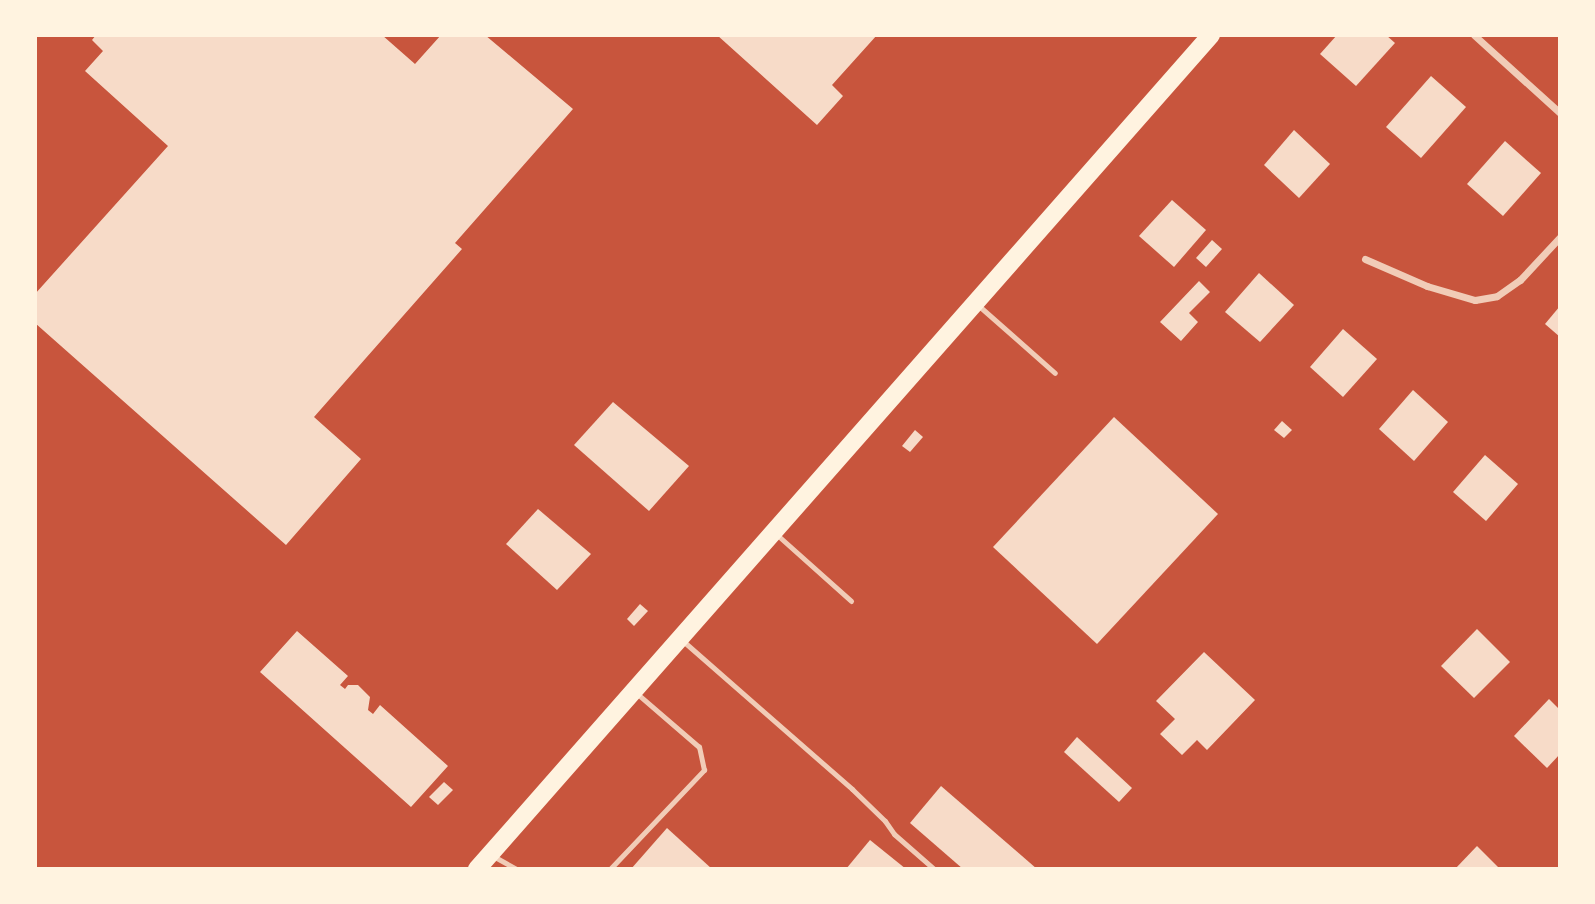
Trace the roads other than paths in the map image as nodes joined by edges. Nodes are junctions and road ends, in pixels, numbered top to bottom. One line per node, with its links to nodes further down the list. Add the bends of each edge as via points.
1 (1474, 35): 3 (street)
2 (1206, 37): 6 (main road)
3 (1560, 113)
4 (1560, 237): 5 (street, via 1520,280 1497,296 1475,300)
5 (1364, 260)
6 (976, 303): 7 (lane); 8 (main road)
7 (1055, 373)
8 (773, 531): 9 (lane); 10 (main road)
9 (851, 601)
10 (679, 638): 11 (main road); 16 (lane, via 852,789)
11 (633, 691): 12 (main road); 15 (lane, via 699,747 704,770)
12 (490, 855): 13 (main road); 14 (lane)
13 (477, 869)
14 (516, 869)
15 (610, 869)
16 (934, 869)

